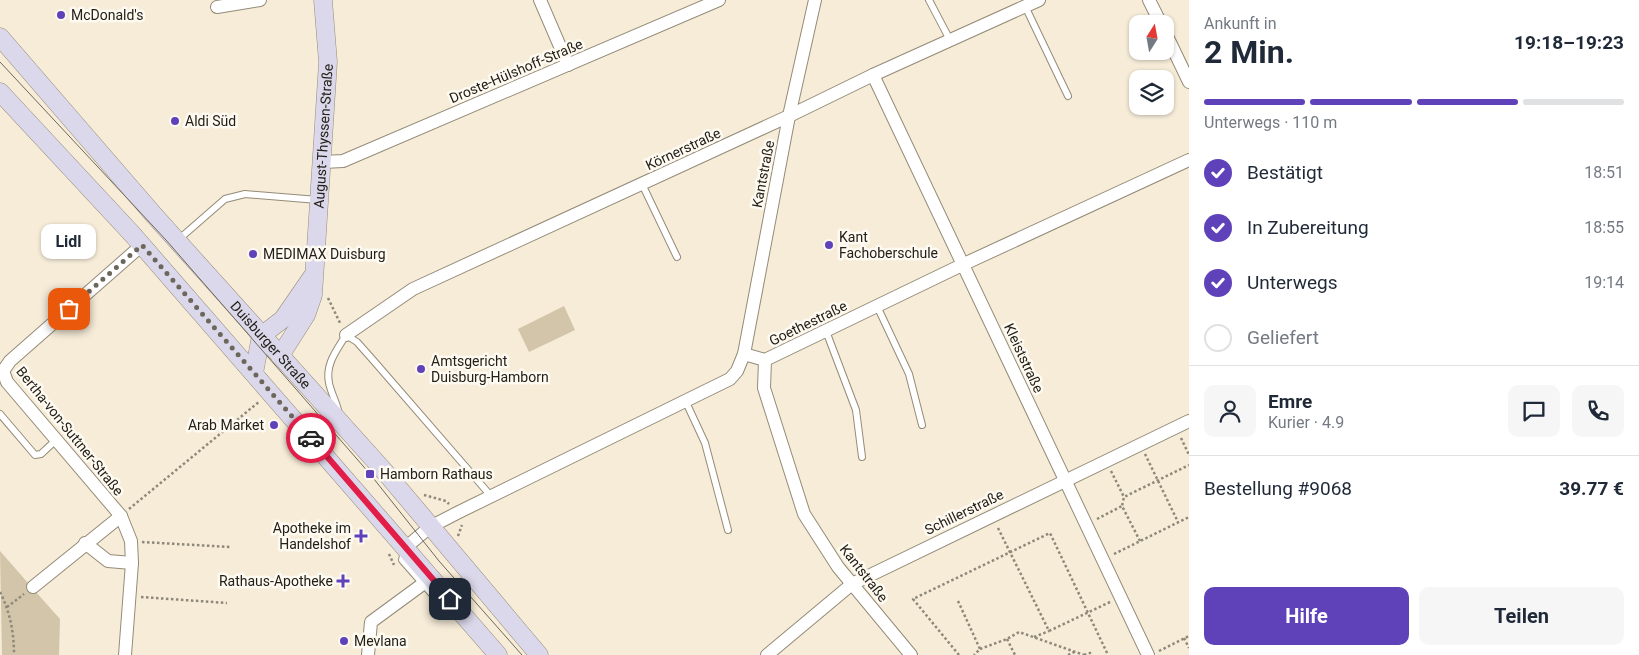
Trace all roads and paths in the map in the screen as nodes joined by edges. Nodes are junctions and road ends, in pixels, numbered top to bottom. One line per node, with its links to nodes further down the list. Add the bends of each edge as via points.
1 (260, 0): 10 (street)
2 (323, 0): 22 (main road, August-Thyssen-Straße, via 328,62)
3 (540, 0): 15 (street)
4 (719, 0): 15 (street, Droste-Hülshoff-Straße)
5 (815, 0): 20 (street, Kantstraße)
6 (929, 0): 13 (lane)
7 (1039, 0): 9 (street, Körnerstraße)
8 (1150, 0): 11 (street)
9 (1025, 6): 13 (street, Körnerstraße); 19 (lane)
10 (217, 7)
11 (1157, 15)
12 (0, 37): 25 (main road, Duisburger Straße)
13 (950, 40): 16 (street, Körnerstraße)
14 (1174, 51): 17 (street)
15 (568, 65): 22 (street, Droste-Hülshoff-Straße, via 344,161)
16 (873, 75): 20 (street, Körnerstraße); 28 (street, Kleiststraße)
17 (1189, 82)
18 (0, 92): 26 (main road)
19 (1068, 96)
20 (789, 116): 23 (street, Körnerstraße); 35 (street, Kantstraße)
21 (1189, 160): 28 (street, Goethestraße)
22 (323, 162): 24 (main road, August-Thyssen-Straße)
23 (642, 184): 27 (lane); 33 (street, Körnerstraße, via 413,289)
24 (320, 200): 25 (lane, via 245,194 225,198); 29 (main road, August-Thyssen-Straße)
25 (177, 241): 34 (main road, Duisburger Straße)
26 (142, 245): 38 (main road); 46 (street, Bertha-von-Suttner-Straße, via 10,360 2,371 7,382)
27 (677, 257)
28 (964, 264): 31 (street, Goethestraße); 52 (street, Kleiststraße)
29 (314, 272): 34 (main road, August-Thyssen-Straße, via 282,319); 36 (main road, August-Thyssen-Straße, via 313,295 306,315)
30 (326, 296): 33 (path)
31 (877, 306): 32 (street, Goethestraße); 44 (lane, via 909,374)
32 (826, 331): 37 (street, Goethestraße); 49 (lane, via 856,410)
33 (346, 335): 43 (lane, via 328,369 329,384); 54 (lane, via 374,360)
34 (261, 336): 36 (main road, Duisburger Straße); 38 (main road)
35 (744, 354): 37 (street, Goethestraße); 40 (street, via 738,371 730,379)
36 (280, 356): 43 (main road, Duisburger Straße)
37 (765, 360): 73 (street, Kantstraße, via 764,388 804,514)
38 (254, 373): 39 (main road)
39 (271, 392): 58 (path); 68 (main road)
40 (685, 400): 54 (street); 63 (lane, via 705,443)
41 (0, 414): 46 (lane, via 35,454 41,454)
42 (1189, 421): 45 (street, Schillerstraße)
43 (341, 422): 62 (main road, Duisburger Straße)
44 (922, 425)
45 (1176, 427): 47 (street, Schillerstraße); 48 (path)
46 (56, 440): 58 (street, Bertha-von-Suttner-Straße)
47 (1141, 444): 50 (street, Schillerstraße); 53 (path)
48 (1189, 455)
49 (862, 457)
50 (1106, 460): 52 (street, Schillerstraße); 55 (path)
51 (1189, 465): 53 (path)
52 (1064, 480): 57 (street, Schillerstraße); 61 (street, Kleiststraße)
53 (1158, 481): 55 (path); 60 (path)
54 (491, 496): 62 (street)
55 (1124, 497): 56 (path)
56 (1122, 506): 61 (path); 65 (path)
57 (992, 515): 69 (path); 73 (street, Schillerstraße)
58 (121, 516): 64 (street, Bertha-von-Suttner-Straße); 66 (street, Bertha-von-Suttner-Straße)
59 (1189, 517): 60 (path)
60 (1178, 522): 65 (path)
61 (1086, 525): 70 (street, Kleiststraße)
62 (430, 527): 68 (street); 95 (main road, Duisburger Straße)
63 (728, 530)
64 (131, 541): 67 (path); 71 (street, Bertha-von-Suttner-Straße)
65 (1140, 541): 70 (path)
66 (85, 543): 71 (street, via 108,561); 74 (street, Bertha-von-Suttner-Straße)
67 (230, 547)
68 (405, 548): 72 (main road)
69 (1010, 552): 81 (path, via 1050,533); 82 (path); 98 (path, via 912,599)
70 (1102, 560): 77 (street, Kleiststraße)
71 (132, 563): 76 (street, Bertha-von-Suttner-Straße)
72 (427, 581): 93 (street, via 371,622); 94 (main road, via 450,599)
73 (852, 584): 96 (street, Schillerstraße); 97 (street, Kantstraße)
74 (32, 587): 80 (path)
75 (0, 592): 80 (path)
76 (129, 596): 79 (path); 92 (street, Bertha-von-Suttner-Straße)
77 (1120, 597): 81 (path); 104 (street, Kleiststraße)
78 (958, 601): 88 (path)
79 (227, 603)
80 (7, 607): 91 (path, via 14,634)
81 (1087, 612): 82 (path); 103 (path)
82 (1049, 630): 84 (path)
83 (1189, 636): 85 (path)
84 (1034, 637): 86 (path, via 1019,632); 89 (path)
85 (1184, 638): 87 (path); 104 (path)
86 (1008, 639): 88 (path); 100 (path)
87 (1189, 648)
88 (980, 649): 99 (path)
89 (1075, 652): 101 (path); 102 (path)
90 (1093, 652): 102 (path)
91 (14, 655)
92 (125, 655)
93 (368, 655)
94 (498, 655)
95 (539, 655)
96 (768, 655)
97 (912, 655)
98 (959, 655)
99 (974, 655)
100 (1015, 655)
101 (1068, 655)
102 (1084, 655)
103 (1108, 655)
104 (1149, 655)

